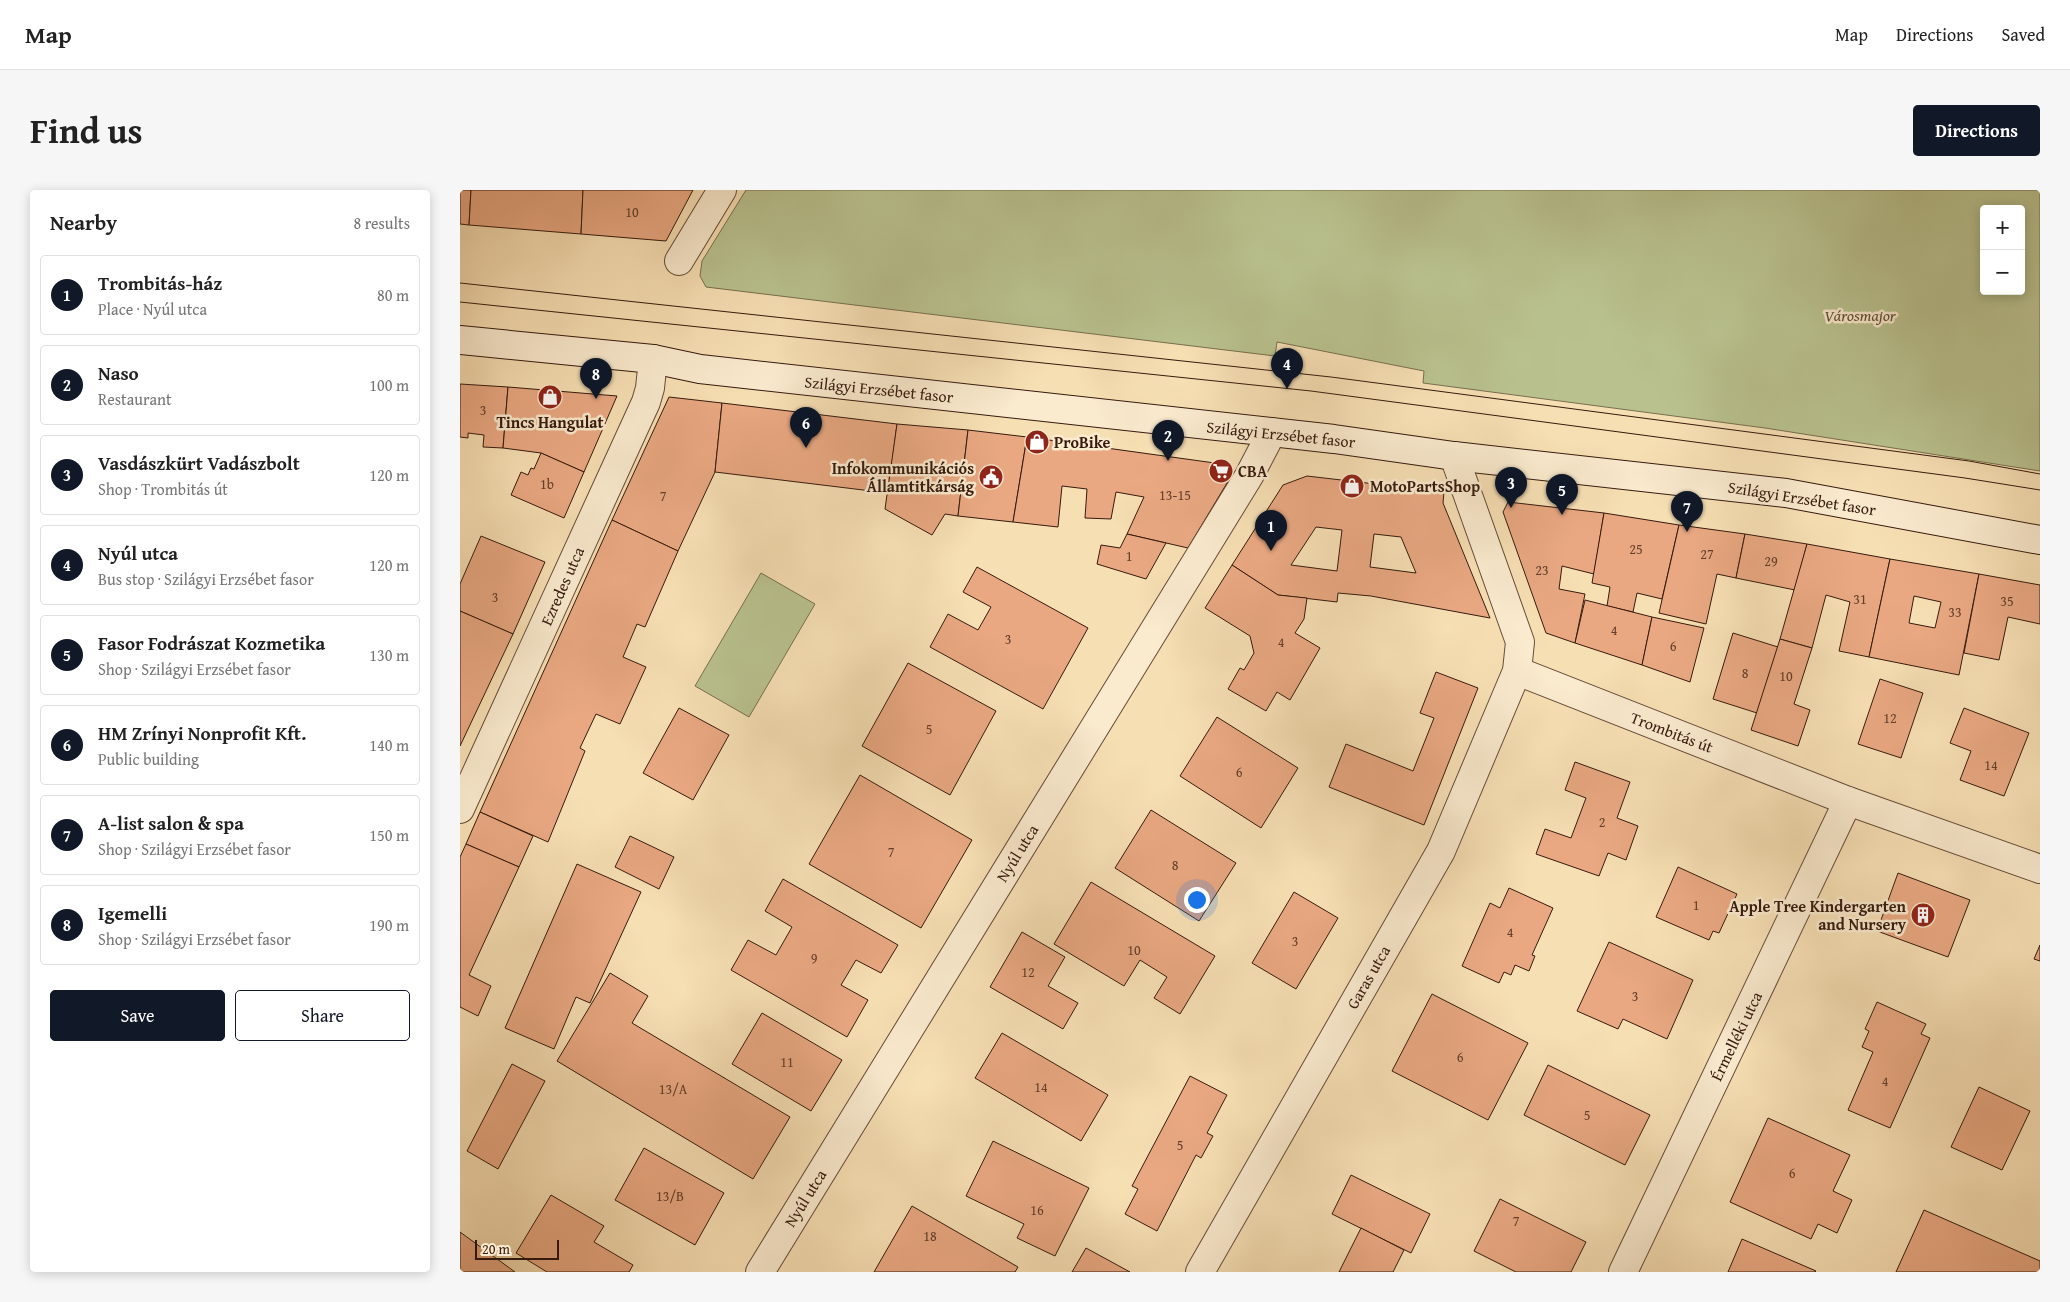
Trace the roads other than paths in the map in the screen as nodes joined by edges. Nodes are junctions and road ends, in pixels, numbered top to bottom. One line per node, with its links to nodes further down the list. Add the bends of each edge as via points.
1 (722, 190): 2 (street)
2 (679, 262)
3 (460, 340): 4 (street, Szilágyi Erzsébet fasor)
4 (653, 359): 5 (street, Szilágyi Erzsébet fasor, via 700,369); 10 (street, Ezredes utca, via 646,402)
5 (1272, 432): 6 (street, Szilágyi Erzsébet fasor); 12 (street, Nyúl utca, via 1249,476)
6 (1454, 456): 7 (street, Szilágyi Erzsébet fasor, via 1786,493); 8 (street, via 1520,642)
7 (2040, 540)
8 (1517, 671): 9 (street, Trombitás út); 13 (street, Garas utca, via 1440,851)
9 (1848, 800): 11 (street, Trombitás út); 14 (street, Érmelléki utca)
10 (460, 809)
11 (2040, 869)
12 (760, 1272)
13 (1200, 1272)
14 (1623, 1272)

